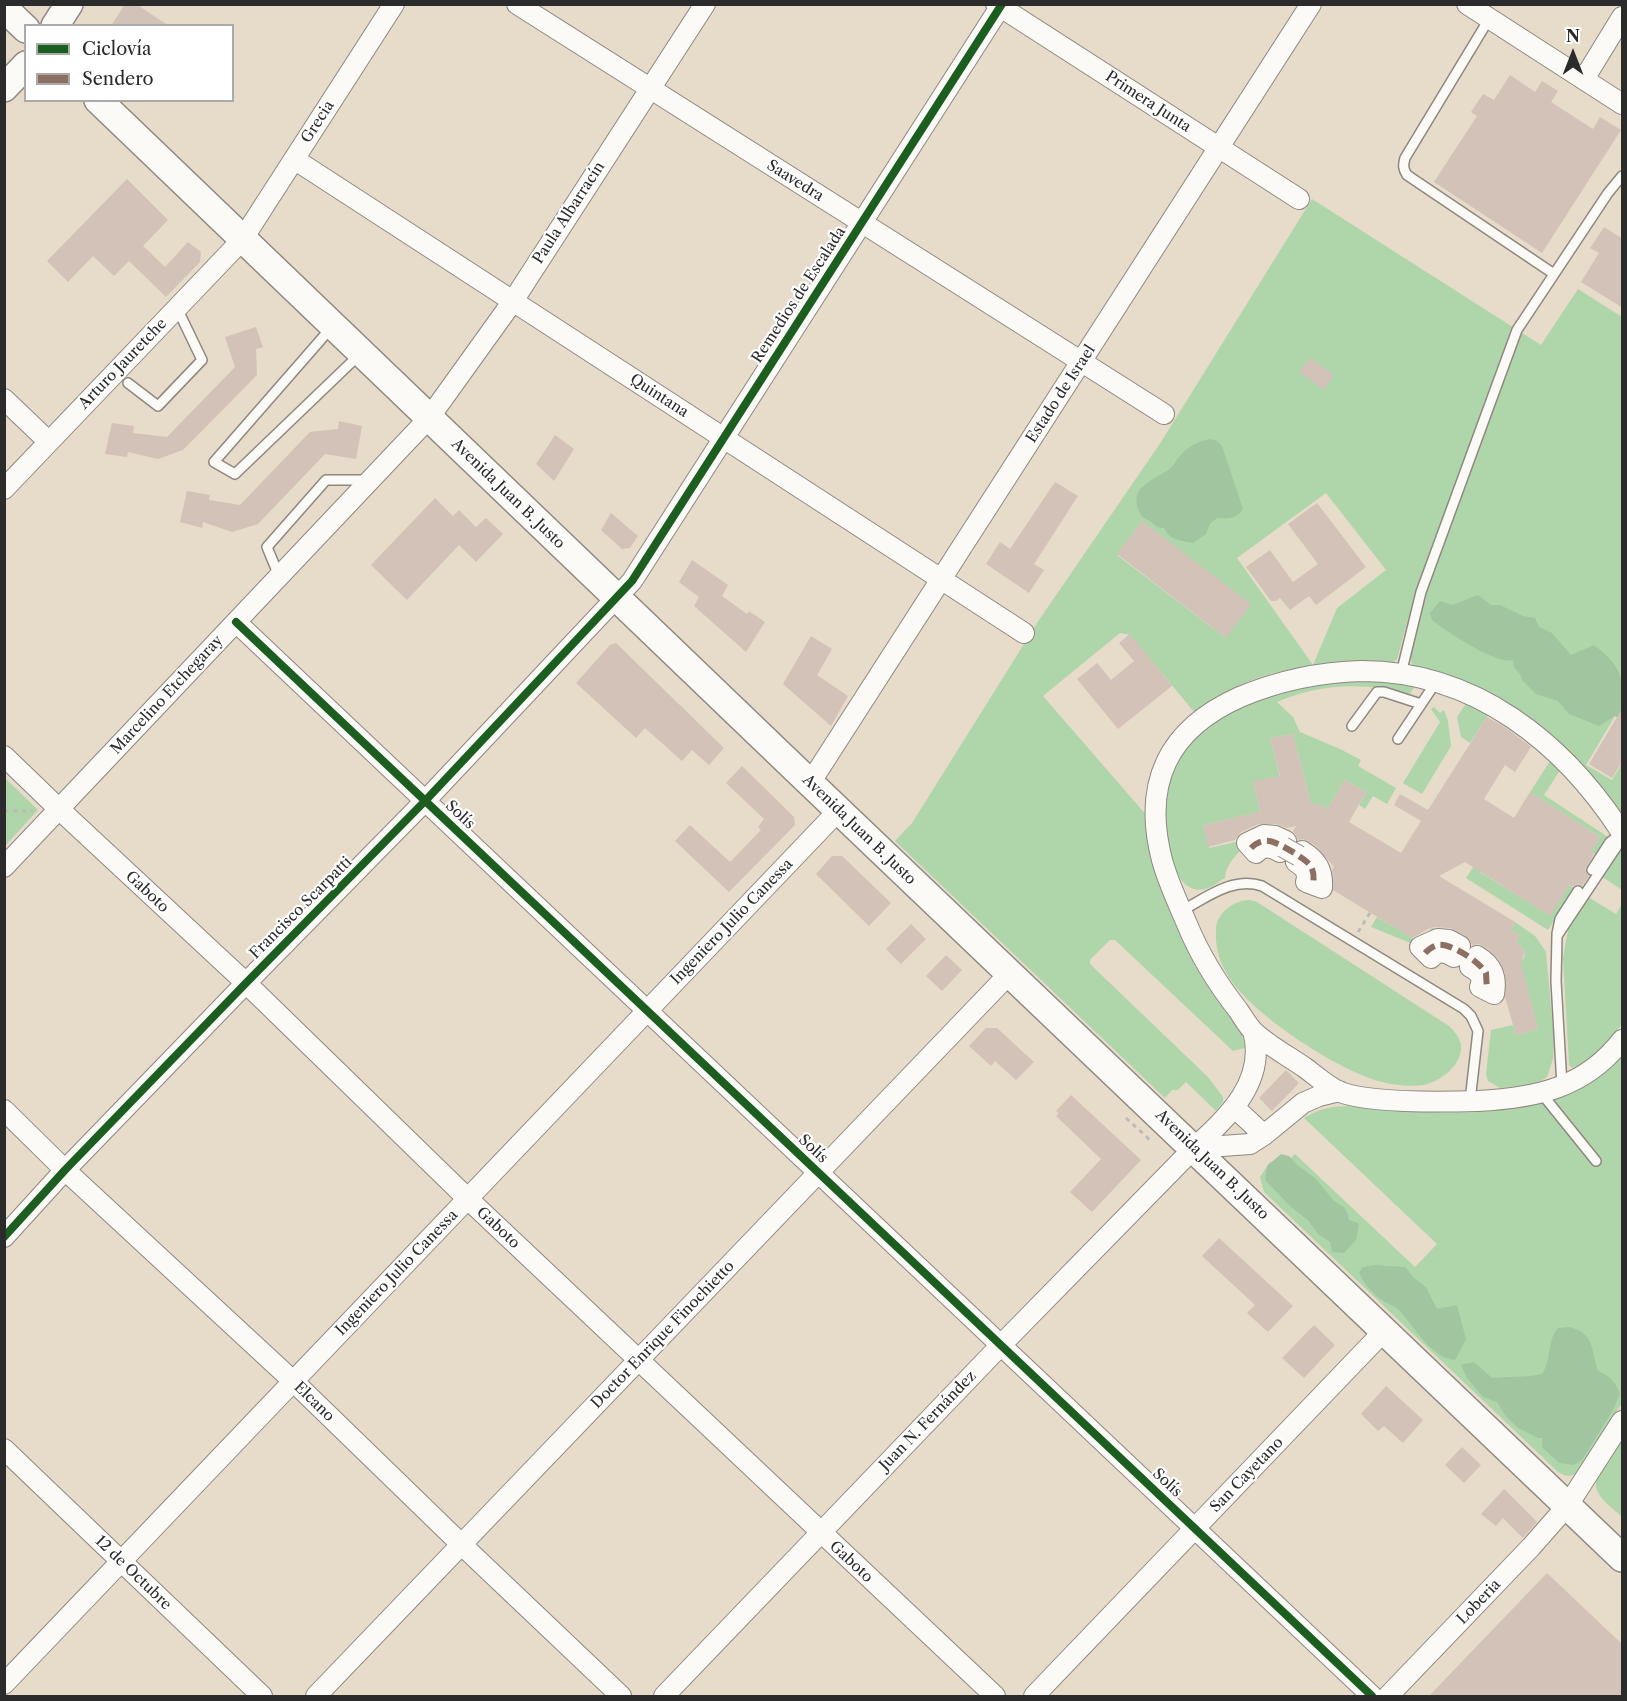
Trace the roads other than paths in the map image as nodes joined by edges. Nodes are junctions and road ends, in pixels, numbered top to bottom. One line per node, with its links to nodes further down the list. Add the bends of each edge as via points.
1 (69, 4): 11 (main road)
2 (394, 4): 20 (street, Grecia)
3 (517, 4): 16 (street, Saavedra)
4 (705, 4): 16 (street, Paula Albarracín)
5 (1311, 4): 19 (street, Estado de Israel)
6 (1467, 4): 10 (street)
7 (999, 5): 19 (street, Primera Junta); 23 (street, Remedios de Escalada)
8 (4, 8): 12 (main road)
9 (1623, 17): 14 (street)
10 (1489, 19): 14 (street); 25 (lane, via 1405,158 1404,171)
11 (57, 24)
12 (24, 27)
13 (24, 67): 15 (main road)
14 (1584, 79): 18 (street)
15 (4, 88)
16 (650, 89): 23 (street, Saavedra); 26 (street, Paula Albarracín)
17 (100, 102): 24 (main road, Avenida Juan B. Justo)
18 (1623, 104)
19 (1219, 147): 22 (street, Primera Junta); 30 (street, Estado de Israel)
20 (294, 159): 24 (street, Grecia); 26 (street, Quintana)
21 (1623, 176): 25 (lane)
22 (1299, 199)
23 (862, 223): 30 (street, Saavedra); 35 (street, Remedios de Escalada)
24 (242, 240): 27 (street, Arturo Jauretche); 28 (main road, Avenida Juan B. Justo)
25 (1554, 274): 44 (lane, via 1517,330 1421,592)
26 (513, 301): 34 (street, Paula Albarracín); 35 (street, Quintana)
27 (177, 308): 31 (lane, via 202,360 158,406); 36 (street, Arturo Jauretche)
28 (333, 326): 29 (main road, Avenida Juan B. Justo); 29 (lane, via 214,462 236,474)
29 (361, 353): 34 (main road, Avenida Juan B. Justo)
30 (1082, 362): 33 (street, Saavedra); 40 (street, Estado de Israel)
31 (128, 382)
32 (4, 399): 36 (street)
33 (1164, 414)
34 (429, 418): 37 (street, Marcelino Etchegaray); 41 (main road, Avenida Juan B. Justo)
35 (724, 438): 40 (street, Quintana); 41 (street, Remedios de Escalada, via 632,581)
36 (49, 442): 38 (street, Arturo Jauretche)
37 (370, 480): 39 (street, Marcelino Etchegaray); 39 (lane, via 326,480 267,547)
38 (4, 489)
39 (279, 576): 42 (street, Marcelino Etchegaray)
40 (942, 580): 43 (street, Quintana); 50 (street, Estado de Israel)
41 (616, 598): 50 (main road, Avenida Juan B. Justo); 51 (street, Francisco Scarpatti)
42 (236, 622): 51 (street, Solís); 52 (street, Marcelino Etchegaray)
43 (1024, 633)
44 (1401, 674): 45 (street); 60 (street, via 1344,672 1274,685 1220,707 1187,730 1166,760 1156,804 1159,846)
45 (1436, 682): 46 (lane); 54 (street, via 1490,704 1552,747 1593,791)
46 (1421, 704): 47 (lane, via 1377,692); 48 (lane)
47 (1352, 726)
48 (1398, 739)
49 (4, 756): 52 (street, Gaboto)
50 (810, 783): 53 (main road, Avenida Juan B. Justo)
51 (425, 801): 64 (street, Francisco Scarpatti); 66 (street, Solís)
52 (59, 809): 56 (street, Marcelino Etchegaray); 64 (street, Gaboto)
53 (839, 810): 63 (main road, Avenida Juan B. Justo); 66 (street, Ingeniero Julio Canessa)
54 (1620, 837): 57 (lane, via 1610,842); 61 (lane)
55 (1251, 848): 58 (street, via 1266,841 1291,852 1305,870 1306,882)
56 (4, 867)
57 (1592, 870)
58 (1313, 885)
59 (1578, 891): 61 (lane, via 1560,919)
60 (1181, 911): 67 (street, via 1210,972); 72 (lane, via 1237,883 1262,886 1464,1009 1478,1031)
61 (1557, 936): 69 (lane)
62 (1425, 952): 65 (street, via 1431,958 1442,952 1466,956 1486,973)
63 (1010, 973): 76 (main road, Avenida Juan B. Justo); 79 (street, Doctor Enrique Finochietto)
64 (246, 983): 78 (street, Francisco Scarpatti); 80 (street, Gaboto)
65 (1487, 990)
66 (647, 1011): 79 (street, Solís); 80 (street, Ingeniero Julio Canessa)
67 (1253, 1031): 70 (street); 73 (street, Juan N. Fernández, via 1257,1051 1254,1068 1247,1090)
68 (1623, 1040): 69 (street, via 1596,1068)
69 (1562, 1086): 71 (street)
70 (1339, 1091): 72 (street, via 1368,1097); 75 (street, via 1303,1103)
71 (1542, 1094): 72 (street); 77 (lane)
72 (1470, 1101)
73 (1235, 1107): 75 (street); 76 (street, Juan N. Fernández)
74 (4, 1110): 78 (street, Elcano)
75 (1264, 1135): 76 (street, via 1251,1144)
76 (1194, 1148): 82 (main road, Avenida Juan B. Justo); 83 (street, Juan N. Fernández)
77 (1596, 1161)
78 (65, 1170): 81 (street, Francisco Scarpatti); 85 (street, Elcano)
79 (819, 1173): 83 (street, Solís); 84 (street, Doctor Enrique Finochietto)
80 (468, 1199): 84 (street, Gaboto); 85 (street, Ingeniero Julio Canessa)
81 (4, 1237)
82 (1385, 1330): 88 (main road, Avenida Juan B. Justo); 89 (street, San Cayetano)
83 (1001, 1345): 89 (street, Solís); 90 (street, Juan N. Fernández)
84 (639, 1360): 90 (street, Gaboto); 91 (street, Doctor Enrique Finochietto)
85 (294, 1381): 91 (street, Elcano); 93 (street, Ingeniero Julio Canessa)
86 (1623, 1421): 88 (street, Loberia)
87 (4, 1449): 93 (street, 12 de Octubre)
88 (1568, 1505): 92 (main road, Avenida Juan B. Justo); 102 (street, Loberia)
89 (1195, 1528): 100 (street, San Cayetano); 101 (street, Solís)
90 (820, 1533): 98 (street, Juan N. Fernández); 99 (street, Gaboto)
91 (462, 1545): 96 (street, Doctor Enrique Finochietto); 97 (street, Elcano)
92 (1623, 1558)
93 (122, 1562): 94 (street, Ingeniero Julio Canessa); 95 (street, 12 de Octubre)
94 (4, 1684)
95 (262, 1696)
96 (316, 1696)
97 (621, 1696)
98 (664, 1696)
99 (995, 1696)
100 (1034, 1696)
101 (1372, 1696)
102 (1388, 1696)

